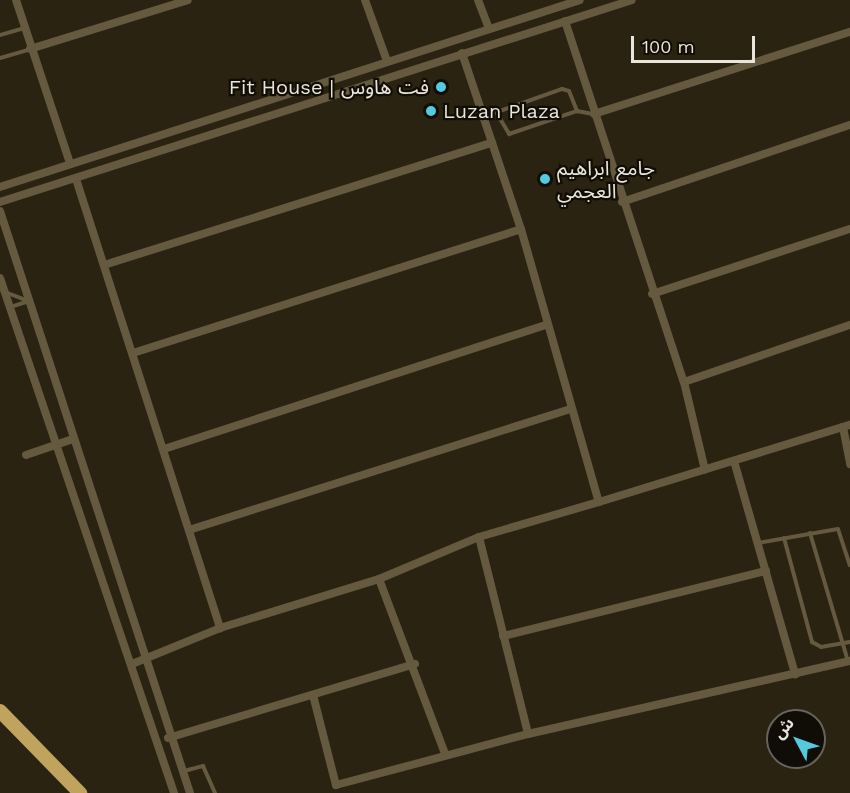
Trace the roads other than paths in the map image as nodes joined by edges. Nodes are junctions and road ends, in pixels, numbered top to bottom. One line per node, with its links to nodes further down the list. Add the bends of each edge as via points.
1 (16, 0): 8 (street)
2 (188, 0): 12 (street)
3 (365, 0): 15 (street)
4 (478, 0): 9 (street)
5 (580, 0): 9 (street)
6 (632, 0): 7 (street)
7 (565, 21): 13 (street); 18 (street)
8 (24, 28): 11 (lane); 12 (street)
9 (489, 29): 15 (street)
10 (850, 32): 18 (street)
11 (0, 35)
12 (30, 49): 14 (lane); 22 (street)
13 (462, 53): 19 (street); 23 (street)
14 (0, 57)
15 (387, 62): 22 (street)
16 (578, 111): 17 (lane, via 509,134); 17 (lane, via 566,88); 18 (lane)
17 (496, 112): 19 (lane)
18 (594, 114): 27 (street)
19 (482, 117): 21 (street)
20 (850, 125): 27 (street)
21 (492, 143): 29 (street); 31 (street)
22 (70, 163): 24 (street)
23 (76, 179): 26 (street); 31 (street)
24 (0, 187)
25 (0, 193): 26 (street)
26 (0, 202)
27 (622, 202): 34 (street)
28 (0, 211): 42 (street)
29 (521, 229): 36 (street); 38 (street)
30 (850, 229): 34 (street)
31 (104, 265): 38 (street)
32 (0, 278): 33 (street)
33 (5, 292): 35 (street); 35 (lane, via 29,301)
34 (652, 294): 39 (street)
35 (10, 308): 43 (street)
36 (546, 325): 40 (street); 44 (street)
37 (850, 325): 39 (street)
38 (133, 353): 44 (street)
39 (684, 382): 48 (street)
40 (571, 409): 49 (street); 50 (street)
41 (847, 426): 46 (street); 47 (street)
42 (73, 439): 43 (street); 62 (street)
43 (58, 444): 45 (street); 64 (street)
44 (164, 449): 50 (street)
45 (26, 455)
46 (734, 461): 48 (street); 54 (street)
47 (850, 464)
48 (705, 470): 49 (street)
49 (599, 502): 52 (street)
50 (189, 530): 58 (street)
51 (810, 533): 53 (lane); 55 (lane, via 838,529); 61 (lane)
52 (479, 537): 57 (street); 59 (street)
53 (784, 538): 54 (lane); 61 (lane, via 812,642 821,647)
54 (758, 544): 56 (street)
55 (850, 565)
56 (766, 570): 59 (street); 66 (street)
57 (379, 579): 58 (street); 65 (street)
58 (220, 628): 62 (street)
59 (503, 636): 69 (street)
60 (850, 642): 61 (lane)
61 (842, 643): 63 (lane)
62 (142, 658): 64 (street); 70 (street)
63 (849, 662): 66 (street)
64 (132, 664): 74 (street)
65 (415, 664): 67 (street); 71 (street)
66 (795, 674): 69 (street)
67 (313, 694): 70 (street); 71 (street, via 336,784)
68 (0, 711): 73 (highway)
69 (528, 734): 71 (street)
70 (168, 738): 72 (street)
71 (445, 754)
72 (182, 771): 75 (street); 76 (lane, via 203,766)
73 (80, 793)
74 (174, 793)
75 (190, 793)
76 (215, 793)

